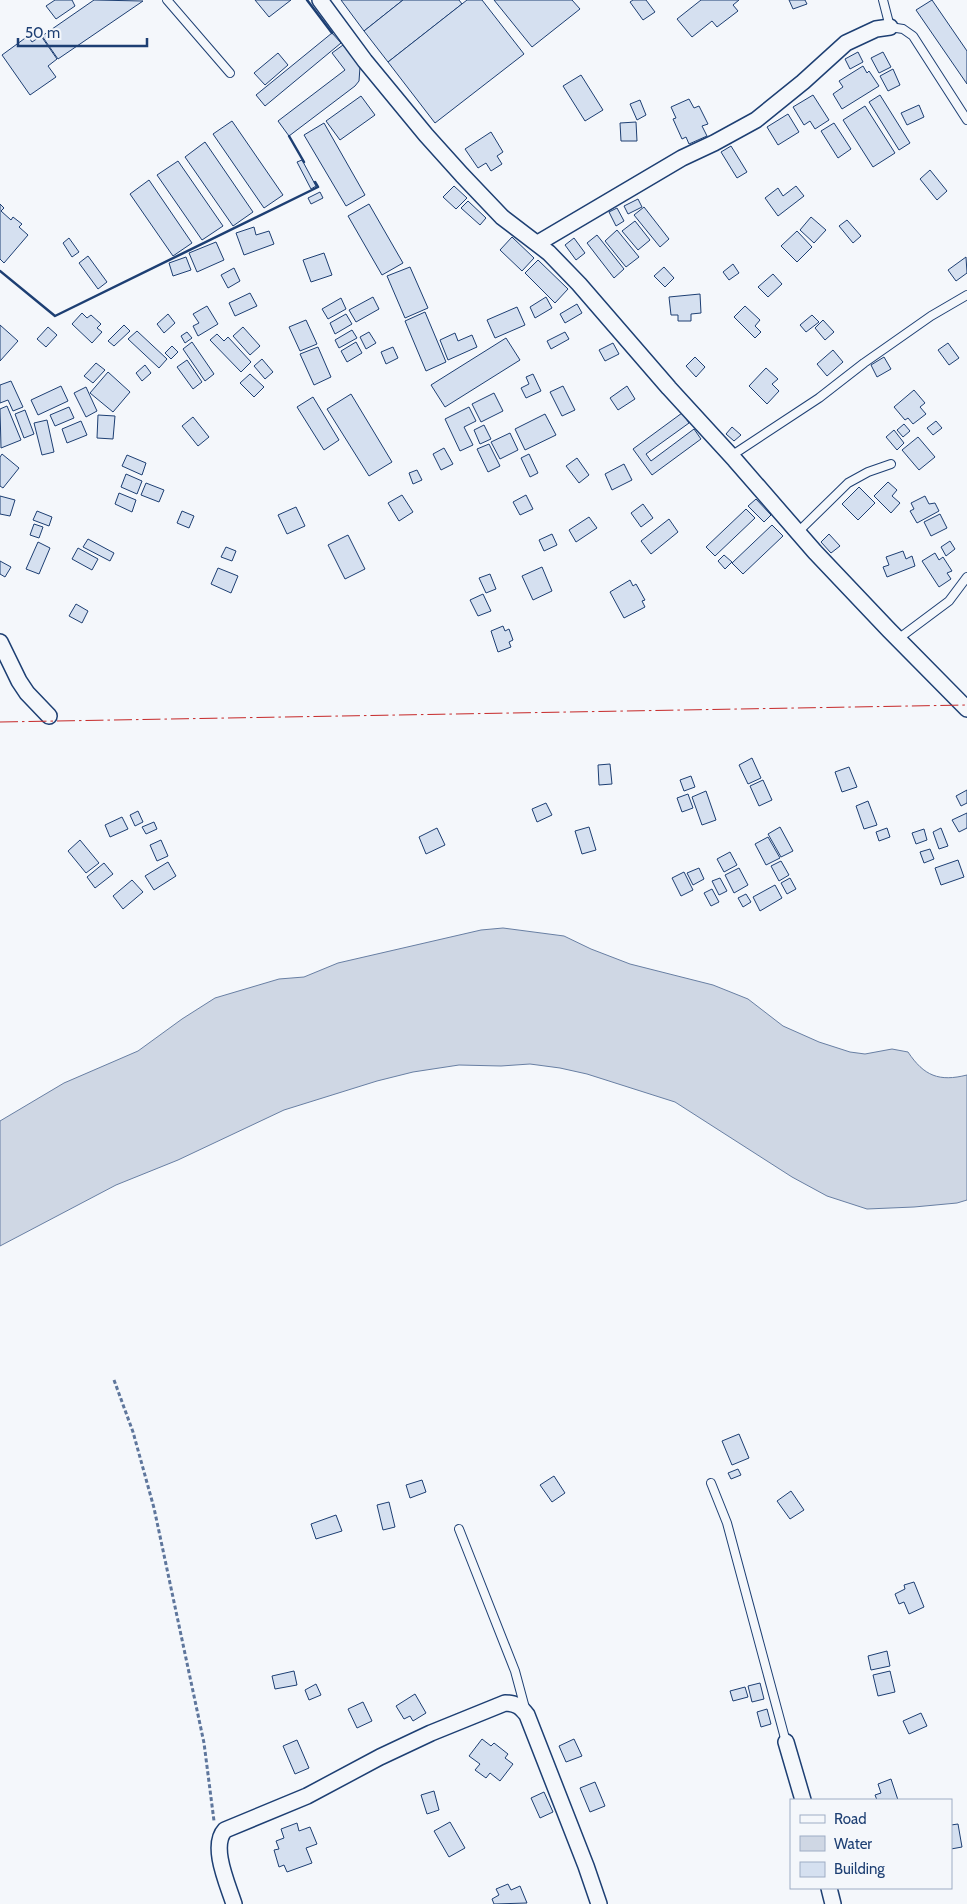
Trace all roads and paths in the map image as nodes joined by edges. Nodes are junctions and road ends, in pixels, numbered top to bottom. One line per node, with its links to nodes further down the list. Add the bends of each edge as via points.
1 (167, 0): 5 (lane)
2 (320, 0): 7 (street, via 426,135 502,217)
3 (883, 0): 4 (lane)
4 (890, 27): 6 (lane, via 903,28 913,36); 7 (street, via 876,29 846,42 756,120 656,173)
5 (230, 73)
6 (967, 120)
7 (538, 244): 9 (street, via 579,284)
8 (967, 295): 9 (lane, via 931,316 819,398)
9 (731, 456): 11 (street)
10 (891, 464): 11 (lane, via 853,480)
11 (798, 532): 13 (street)
12 (967, 577): 13 (lane, via 949,601)
13 (898, 639): 15 (street)
14 (0, 642): 16 (street, via 27,693)
15 (967, 709)
16 (50, 716)
17 (114, 1380): 23 (path, via 133,1432 154,1508 204,1742)
18 (711, 1483): 21 (lane, via 727,1523)
19 (459, 1529): 20 (lane, via 515,1671)
20 (527, 1715): 23 (street, via 522,1707 505,1703 431,1733 306,1796 225,1830); 26 (street)
21 (786, 1742): 22 (street)
22 (803, 1799)
23 (218, 1844): 25 (street)
24 (829, 1889): 27 (street)
25 (234, 1904)
26 (598, 1904)
27 (833, 1904)

